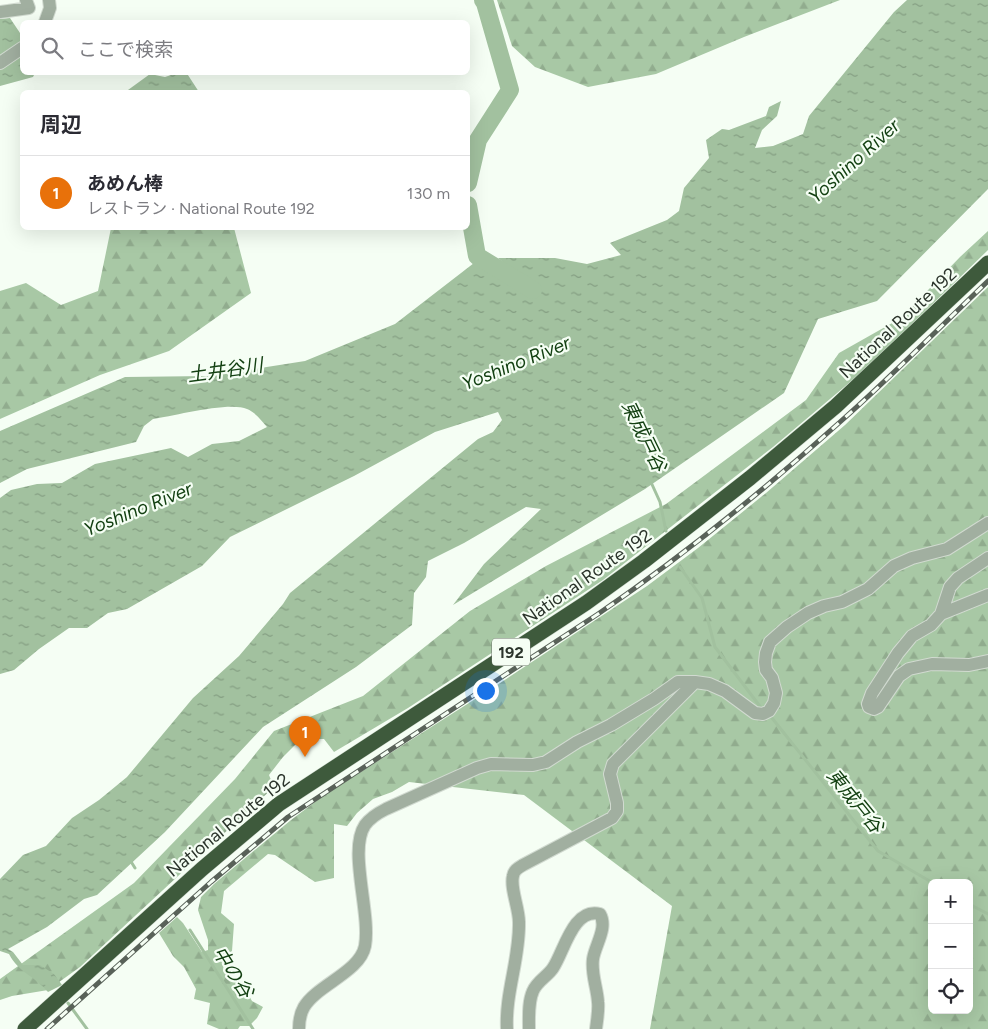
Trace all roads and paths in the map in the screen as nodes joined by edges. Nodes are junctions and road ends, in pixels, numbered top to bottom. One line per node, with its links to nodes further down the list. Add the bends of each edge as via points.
1 (26, 0): 3 (street, via 29,8)
2 (49, 0): 4 (street)
3 (0, 12)
4 (46, 20)
5 (20, 49): 6 (street)
6 (0, 63)
7 (988, 263): 14 (highway, National Route 192 / 192, via 836,406 743,484 586,603 279,804)
8 (988, 523): 13 (street, via 947,549 894,566 868,589 808,613 786,627 770,642 764,662 776,693 769,711 755,713 725,691)
9 (988, 558): 11 (street, via 950,587)
10 (988, 596): 11 (street)
11 (941, 614): 12 (street, via 931,625 912,636 898,653 872,693 868,704 870,708 878,707 899,676 909,669 932,664 969,665)
12 (988, 661)
13 (695, 682): 15 (street, via 678,682 640,708 546,762 533,765 491,764 477,768 372,817 364,827 359,845 368,933 364,951 355,963 305,1005); 16 (street, via 613,764 610,774 617,811 612,818 516,869 512,882 519,930)
14 (25, 1029)
15 (299, 1029)
16 (507, 1029)
17 (529, 1029): 18 (street, via 533,990 553,968 573,928 583,918 596,913 603,919 592,971 598,1001)
18 (596, 1029)

